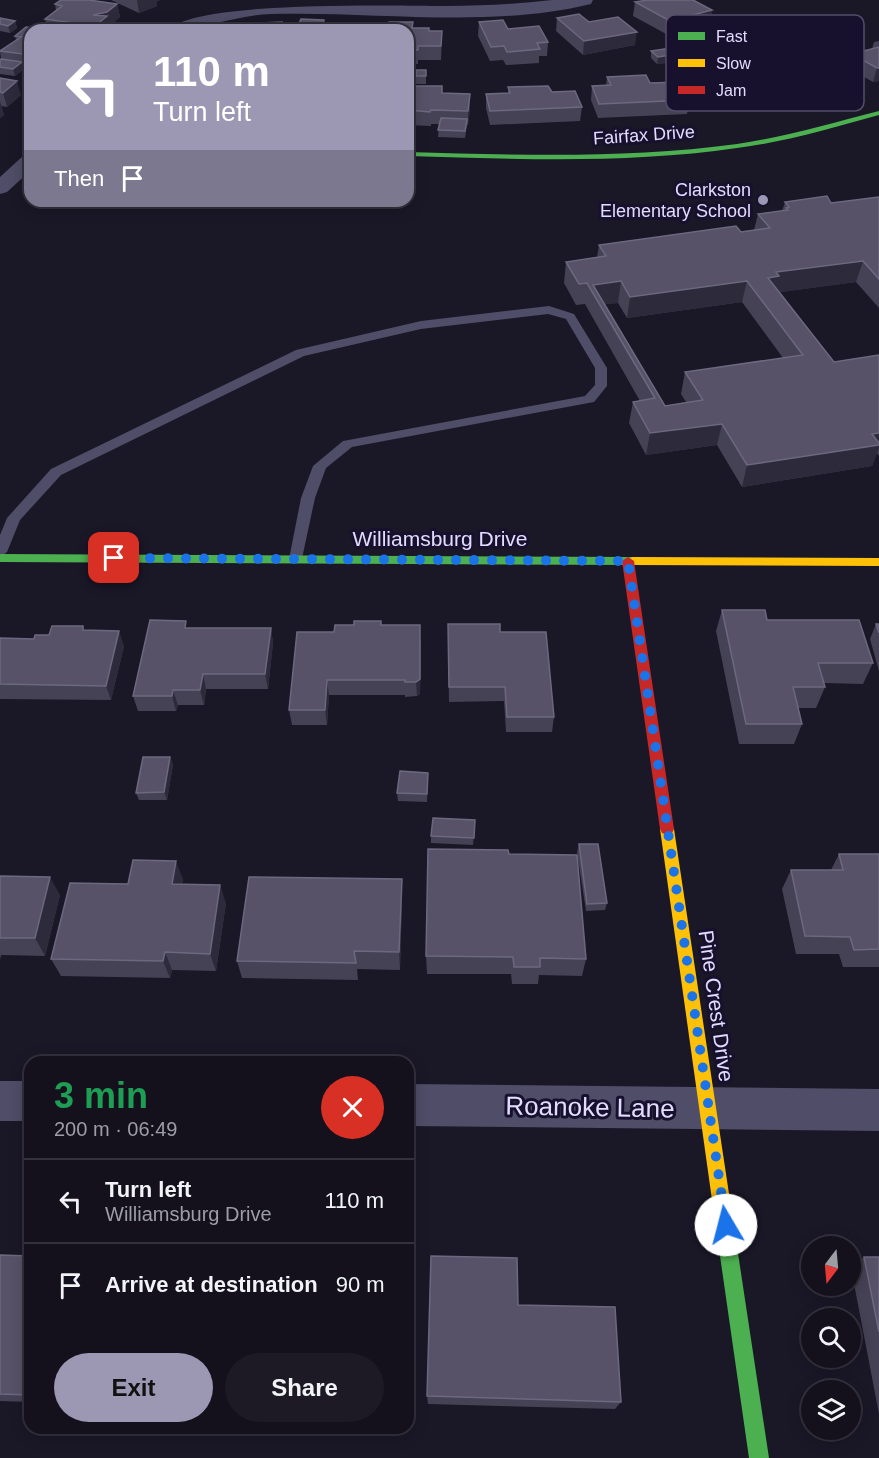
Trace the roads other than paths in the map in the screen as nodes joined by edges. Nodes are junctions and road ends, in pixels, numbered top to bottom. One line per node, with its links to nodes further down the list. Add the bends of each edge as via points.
1 (585, 0): 2 (street, via 502,11 255,9)
2 (190, 24)
3 (879, 113): 4 (street, Fairfax Drive, via 775,140 691,151 543,157)
4 (414, 154)
5 (24, 166): 6 (street)
6 (0, 188)
7 (0, 552): 9 (lane, via 14,518 56,472 300,352 421,324 549,310 570,317 601,368 601,386 589,399 348,444 320,466 308,498)
8 (0, 558): 9 (street, Williamsburg Drive)
9 (296, 559): 10 (street, Williamsburg Drive)
10 (628, 561): 11 (street, Williamsburg Drive); 15 (street, Pine Crest Drive)
11 (879, 562)
12 (0, 1101): 13 (street)
13 (24, 1101)
14 (414, 1105): 15 (street, Roanoke Lane)
15 (710, 1108): 16 (street, Roanoke Lane); 17 (street, Pine Crest Drive)
16 (879, 1110)
17 (759, 1458)

